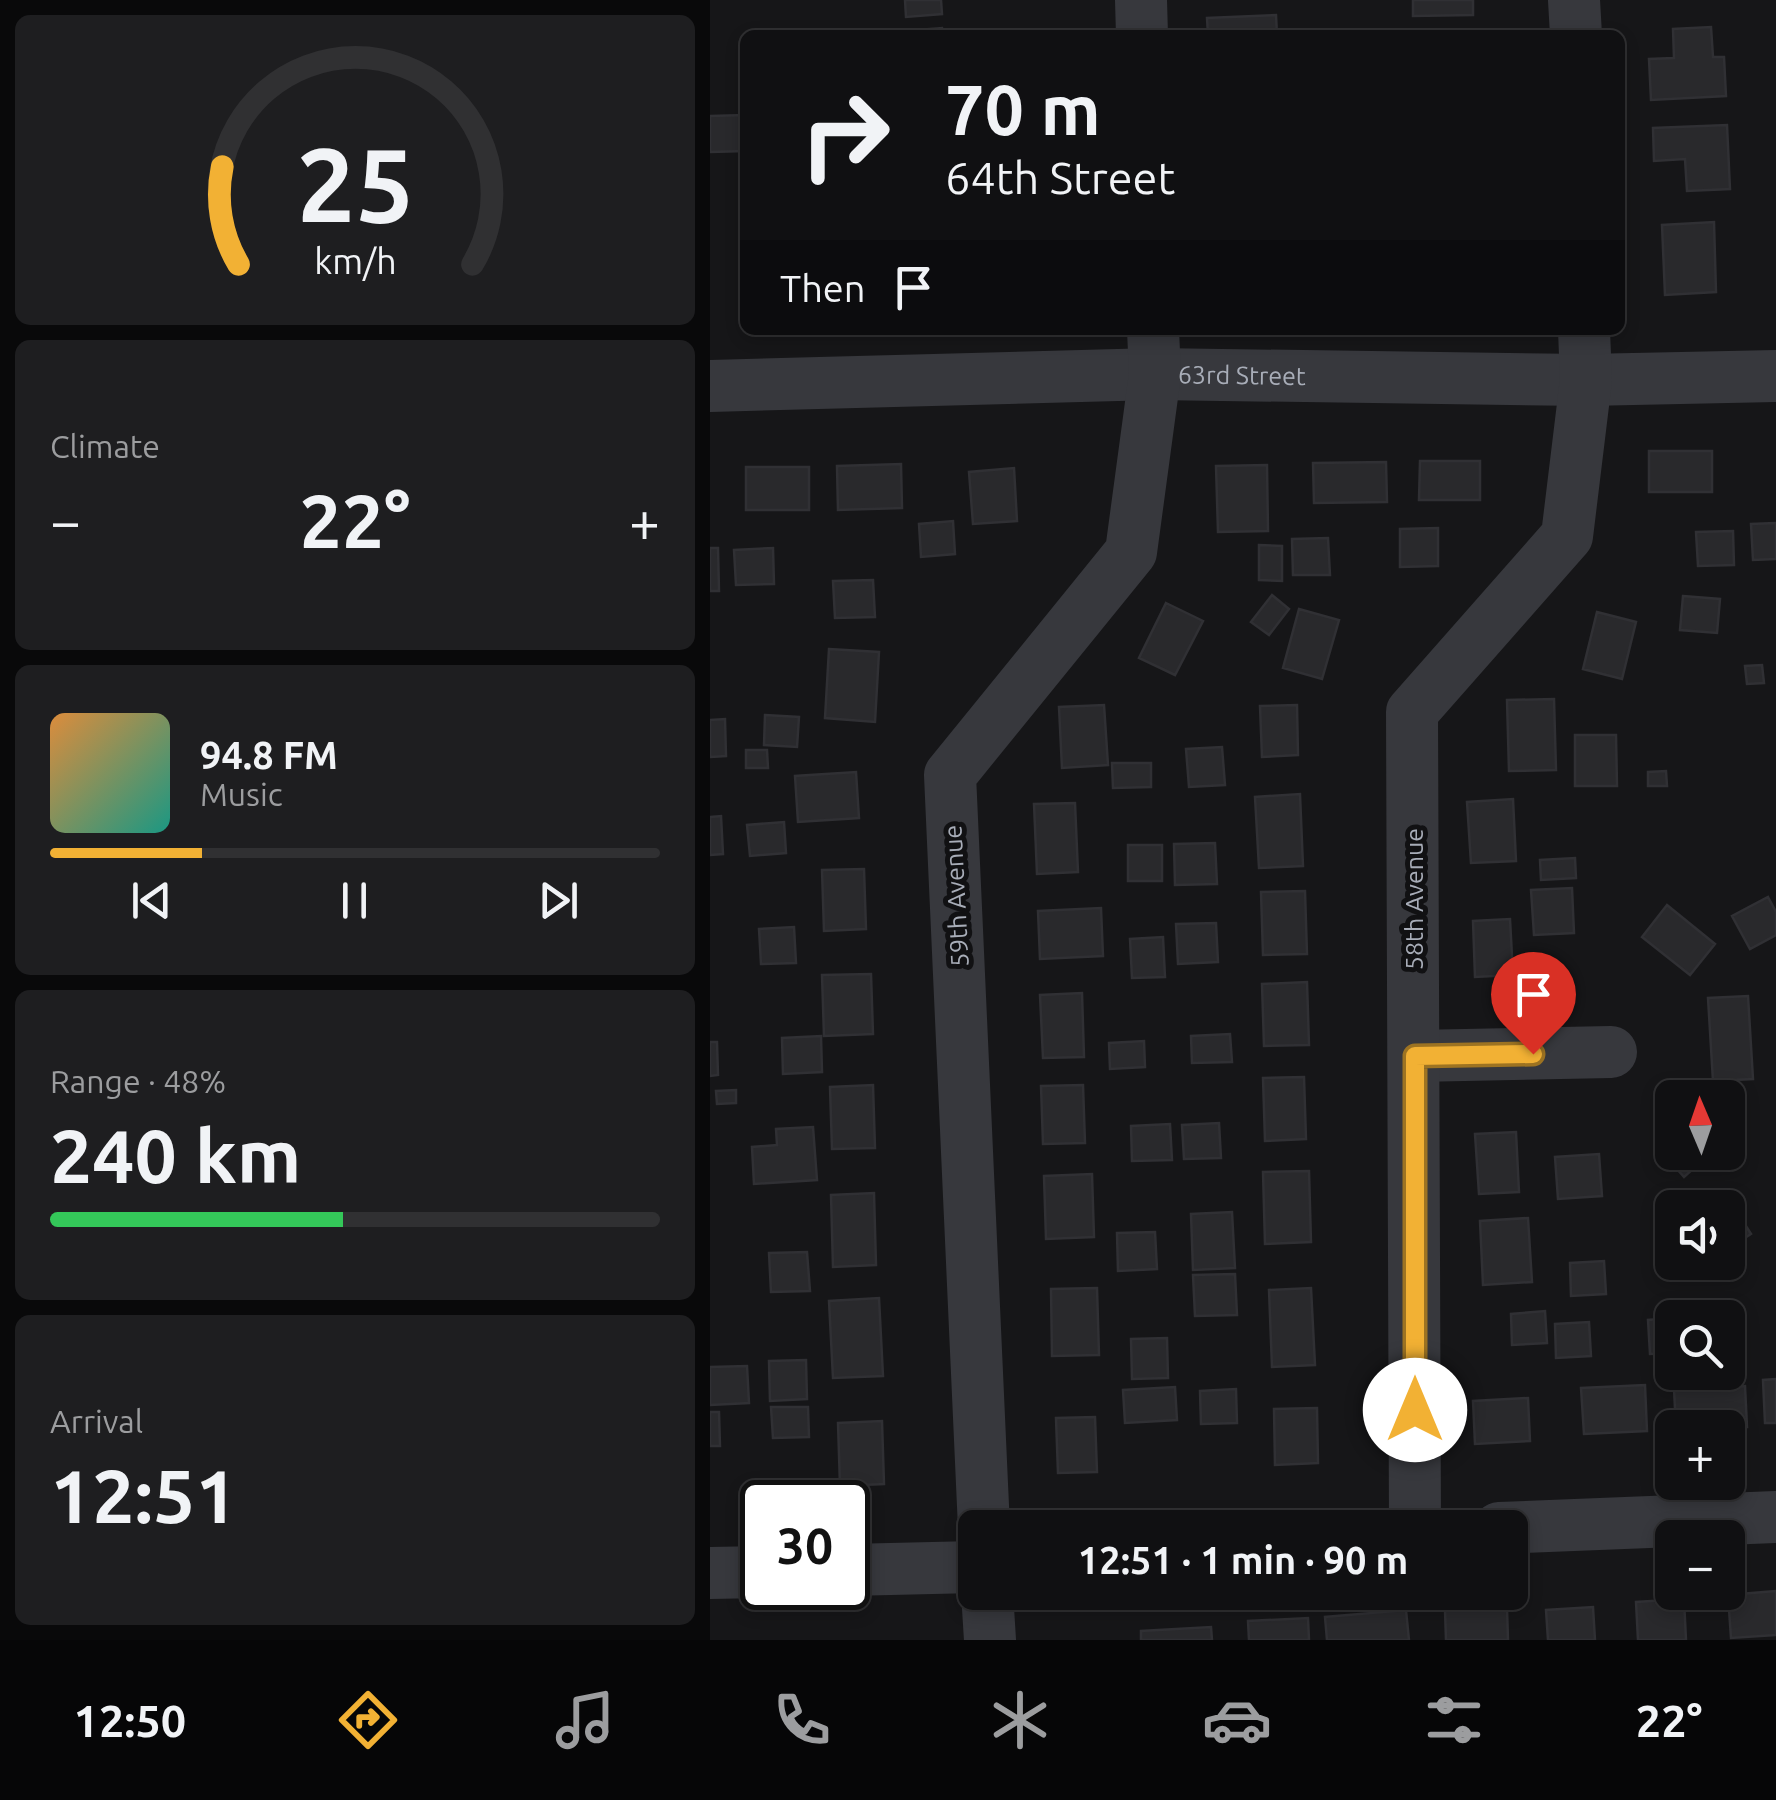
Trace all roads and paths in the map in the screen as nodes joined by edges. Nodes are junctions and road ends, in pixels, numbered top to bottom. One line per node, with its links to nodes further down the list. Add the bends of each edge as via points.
1 (1141, 0): 3 (street)
2 (1574, 0): 4 (street)
3 (1142, 30)
4 (1576, 30)
5 (1154, 352): 6 (street, 63rd Street); 8 (street, 63rd Street); 11 (street, 59th Avenue, via 1131,552 950,776)
6 (1585, 355): 7 (street, 63rd Street); 10 (street, 58th Avenue, via 1568,536 1412,712)
7 (1776, 376)
8 (710, 386)
9 (1611, 1052): 10 (street)
10 (1415, 1056): 12 (street, 58th Avenue)
11 (983, 1510)
12 (1415, 1510)
13 (1776, 1517): 14 (street)
14 (1528, 1527)
15 (958, 1567): 16 (street)
16 (870, 1569)
17 (740, 1572): 18 (street)
18 (710, 1573)
19 (988, 1610): 20 (street)
20 (990, 1640)

